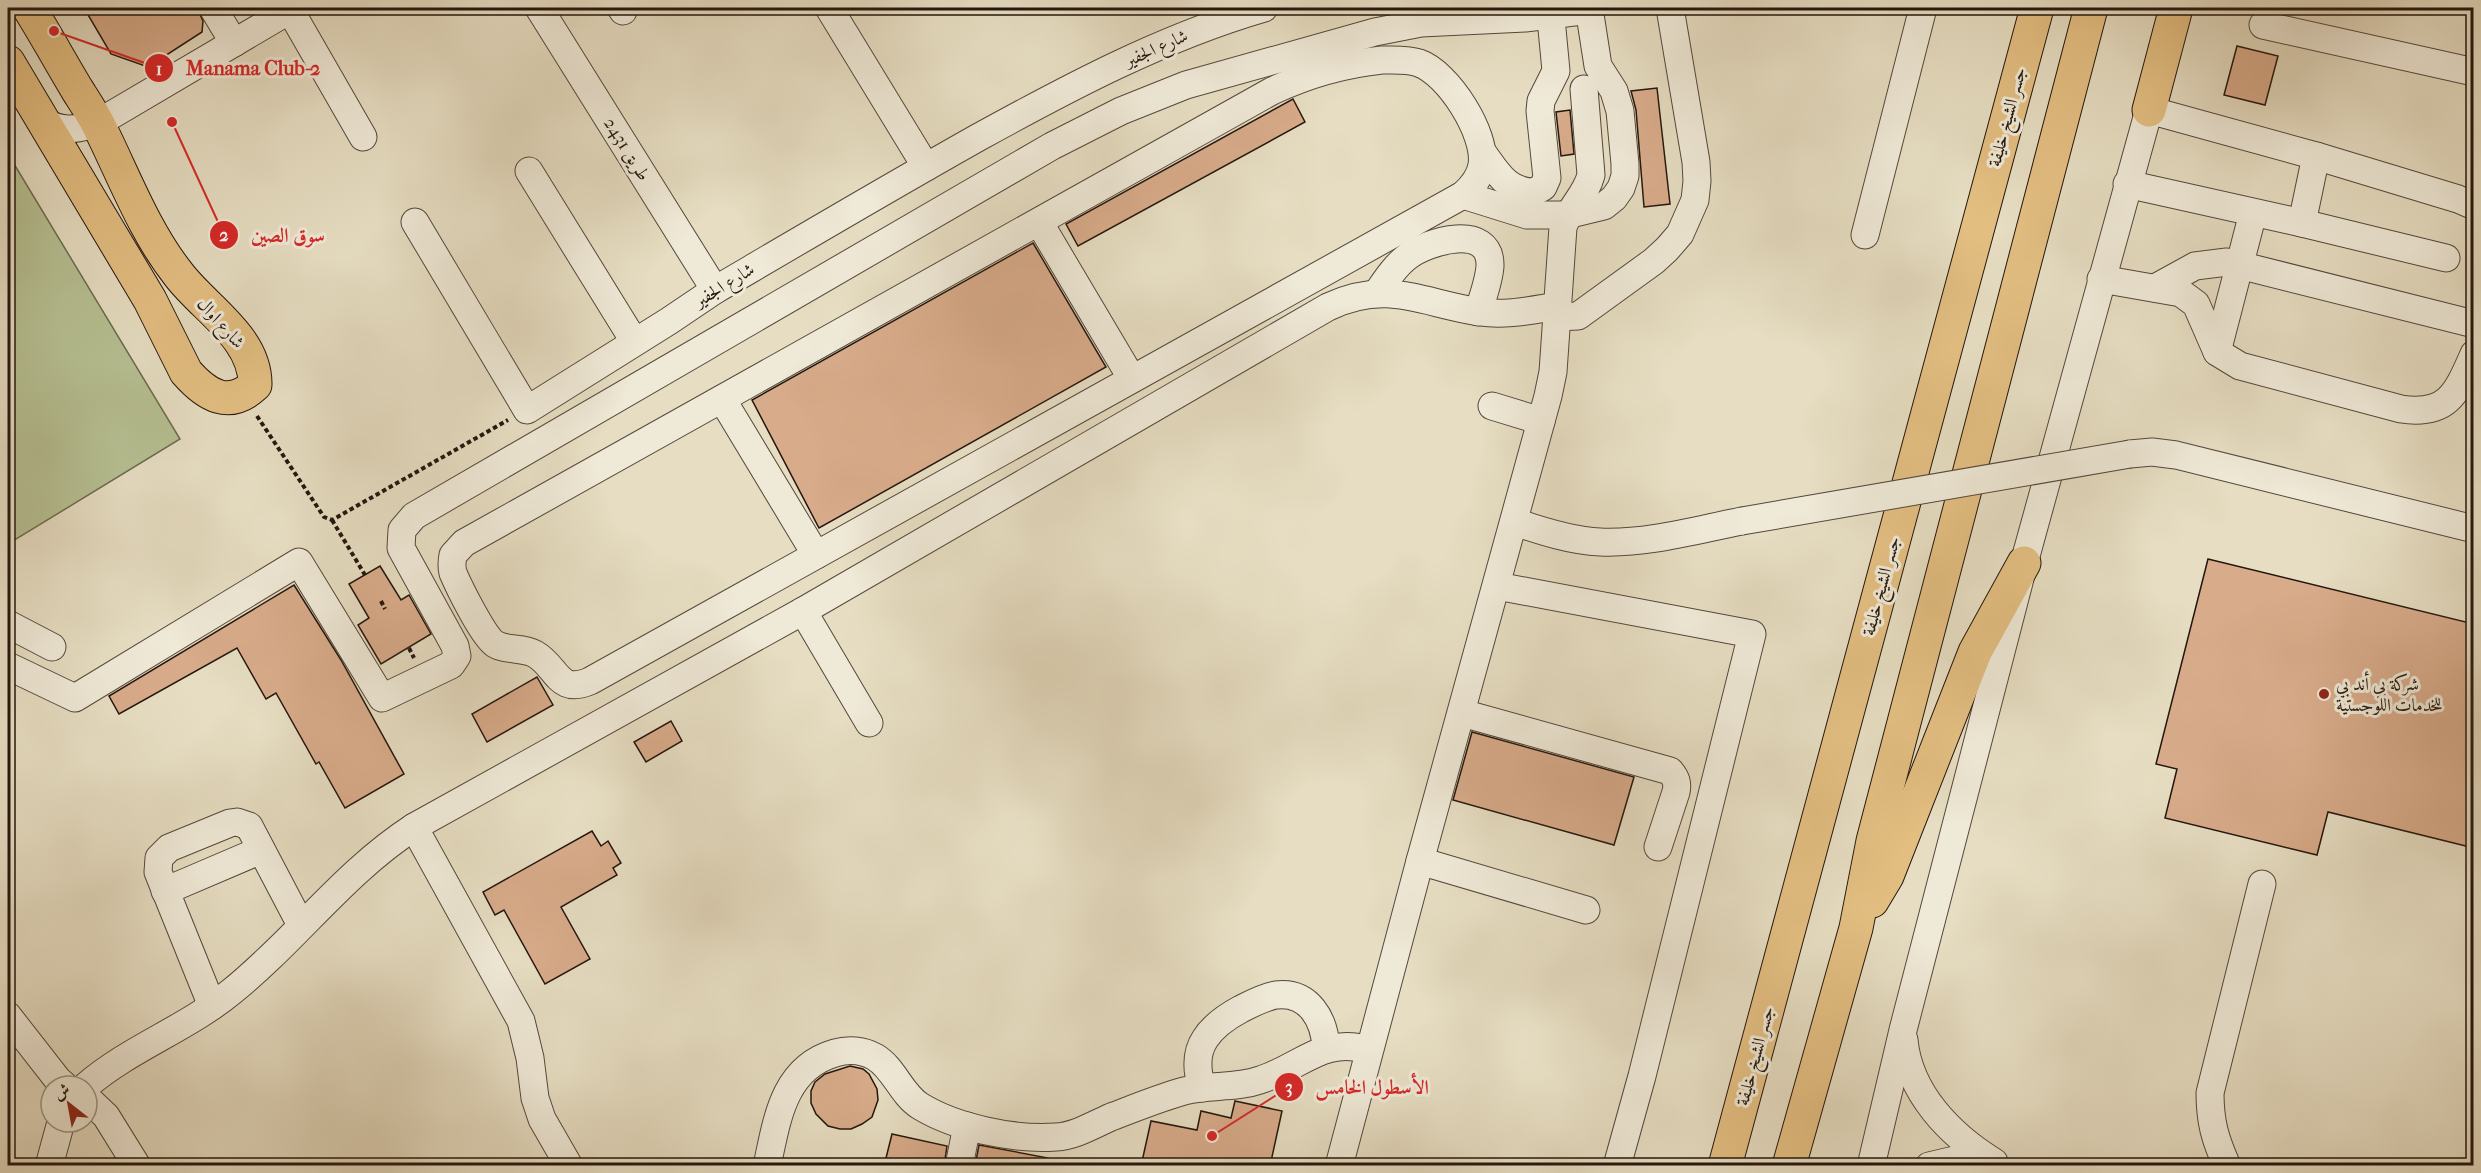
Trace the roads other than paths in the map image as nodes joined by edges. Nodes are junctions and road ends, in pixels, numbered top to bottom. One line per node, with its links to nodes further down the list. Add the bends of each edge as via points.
1 (30, 8): 22 (main road, شارع اوال)
2 (213, 8): 16 (street)
3 (291, 8): 16 (street); 26 (street)
4 (539, 8): 45 (street, طريق 2431)
5 (829, 8): 29 (street)
6 (1264, 8): 14 (street, شارع الجفير)
7 (1670, 8): 48 (street, via 1696,162 1697,181 1689,218 1680,234 1654,261 1578,316)
8 (1923, 8): 41 (street)
9 (2037, 8): 96 (main road, جسر الشيخ خليفة)
10 (2091, 8): 76 (main road, via 1873,841)
11 (2176, 8): 23 (main road)
12 (1589, 9): 13 (street); 21 (street, via 1598,66)
13 (1551, 11): 20 (street, via 1556,71); 65 (street, via 1398,26 1198,81 1121,111 1052,146 414,516 402,530 401,548 457,656 451,665 382,698 299,562 75,698)
14 (1222, 13): 29 (street, شارع الجفير)
15 (2263, 25): 18 (street)
16 (234, 43): 19 (street)
17 (8, 62): 24 (main road)
18 (2474, 72)
19 (162, 85): 22 (street, via 114,96 93,97); 25 (street)
20 (1550, 86): 21 (street); 32 (street, via 1540,111 1547,168)
21 (1596, 86): 36 (street, via 1591,175 1583,196)
22 (78, 92): 25 (main road, شارع اوال)
23 (2149, 110): 28 (street); 31 (street)
24 (40, 119): 25 (street, via 64,130); 25 (main road, شارع اوال, via 150,300 186,372 212,395 225,399 244,396 255,385 249,357 236,335 190,291 171,265 136,205)
25 (98, 123)
26 (363, 138)
27 (1483, 153): 32 (street, via 1506,184 1527,192); 33 (street, via 1479,177); 38 (street, via 1455,94 1442,77 1418,62 1359,62 1315,73 1272,91)
28 (2324, 158): 34 (street); 39 (street); 40 (street, via 2378,185 2448,206)
29 (926, 167): 45 (street, شارع الجفير)
30 (529, 171): 50 (street)
31 (2138, 186): 35 (street); 43 (street)
32 (1543, 187): 36 (street)
33 (1463, 195): 36 (street, via 1527,215); 53 (street)
34 (2468, 200)
35 (2253, 213): 39 (street); 51 (street)
36 (1567, 215): 48 (street)
37 (415, 222): 50 (street, شارع الجفير, via 527,410)
38 (1039, 222): 53 (street); 54 (street)
39 (2302, 223): 42 (street)
40 (2474, 224)
41 (1865, 235)
42 (2446, 258)
43 (2102, 279): 44 (street); 60 (street)
44 (2155, 288): 49 (street, via 2195,266 2227,262); 51 (street, via 2181,293 2196,304)
45 (715, 290): 50 (street, شارع الجفير)
46 (1377, 293): 47 (street, via 1404,294); 47 (street, via 1395,269 1418,249 1447,239 1463,239 1476,242 1486,251 1490,264); 62 (street, via 1344,299 1328,307)
47 (1478, 312): 48 (street)
48 (1558, 312): 56 (street, via 1553,372)
49 (2474, 324)
50 (634, 341)
51 (2217, 352): 52 (street, via 2240,366 2417,411 2433,408 2458,390)
52 (2474, 354)
53 (1131, 379): 59 (street)
54 (722, 399): 59 (street); 59 (street, via 458,548 453,555 453,571 489,638 503,647 536,655 558,680 580,686)
55 (1492, 406): 56 (street)
56 (1541, 421): 57 (street)
57 (1515, 522): 58 (street, bridge, via 1599,542 1669,535 2152,452); 61 (street)
58 (2474, 529)
59 (816, 555)
60 (2024, 563): 76 (main road, via 1975,652 1887,876); 79 (street)
61 (1497, 586): 66 (street); 95 (street, via 1752,634)
62 (803, 611): 67 (street); 68 (street)
63 (8, 624): 64 (street)
64 (52, 647)
65 (8, 666)
66 (1462, 713): 69 (street, via 1670,771 1677,784 1676,792); 71 (street)
67 (869, 723)
68 (414, 827): 75 (street, via 383,847); 91 (street, via 521,1021 538,1109)
69 (1658, 847)
70 (261, 850): 73 (street); 73 (street, via 249,826 237,822 169,848 157,865); 75 (street)
71 (1420, 861): 74 (street); 81 (street)
72 (2262, 884): 100 (street, via 2210,1093 2210,1119)
73 (165, 891): 77 (street)
74 (1586, 910)
75 (302, 925): 77 (street)
76 (1856, 928): 97 (main road)
77 (212, 1006): 83 (street)
78 (8, 1016): 82 (street)
79 (1903, 1030): 88 (street, via 1906,1057 1934,1110 1968,1146); 98 (street)
80 (1326, 1049): 81 (street, via 1339,1045); 84 (street, via 1259,1080 1234,1087); 84 (street, via 1319,1016 1292,996 1275,995 1234,1013 1204,1039 1197,1072)
81 (1369, 1050): 94 (street)
82 (53, 1074)
83 (99, 1076)
84 (1202, 1088): 86 (street, via 1166,1096 1058,1137 1030,1137)
85 (99, 1109): 90 (street)
86 (967, 1126): 92 (street, via 918,1105 874,1056 843,1051 809,1065 795,1078 779,1112); 93 (street)
87 (58, 1134): 89 (street)
88 (2000, 1164): 99 (street, via 1963,1158)
89 (49, 1166)
90 (137, 1166)
91 (569, 1166)
92 (767, 1166)
93 (958, 1166)
94 (1339, 1166)
95 (1617, 1166)
96 (1725, 1166)
97 (1789, 1166)
98 (1872, 1166)
99 (1929, 1166)
100 (2227, 1166)

